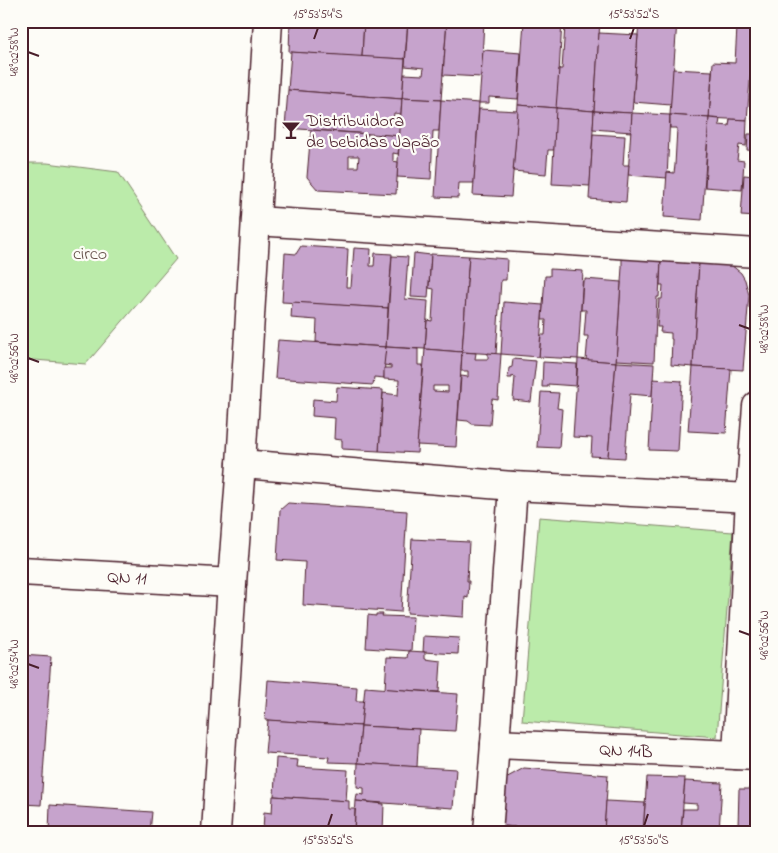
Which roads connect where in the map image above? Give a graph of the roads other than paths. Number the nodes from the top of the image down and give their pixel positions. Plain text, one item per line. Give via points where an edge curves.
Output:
1 (268, 21) edge
2 (256, 221) junction
3 (757, 253) edge
4 (757, 406) edge
5 (241, 464) junction
6 (513, 486) junction
7 (750, 498) junction
8 (21, 571) edge
9 (232, 583) junction
10 (495, 744) junction
11 (747, 756) edge
12 (216, 832) edge
13 (488, 832) edge

1 - 2 street
2 - 3 street
2 - 5 street
4 - 7 street
5 - 6 street
5 - 9 street
6 - 7 street
6 - 10 street
7 - 11 street
8 - 9 street, QN 11
9 - 12 street
10 - 11 street, QN 14B
10 - 13 street

